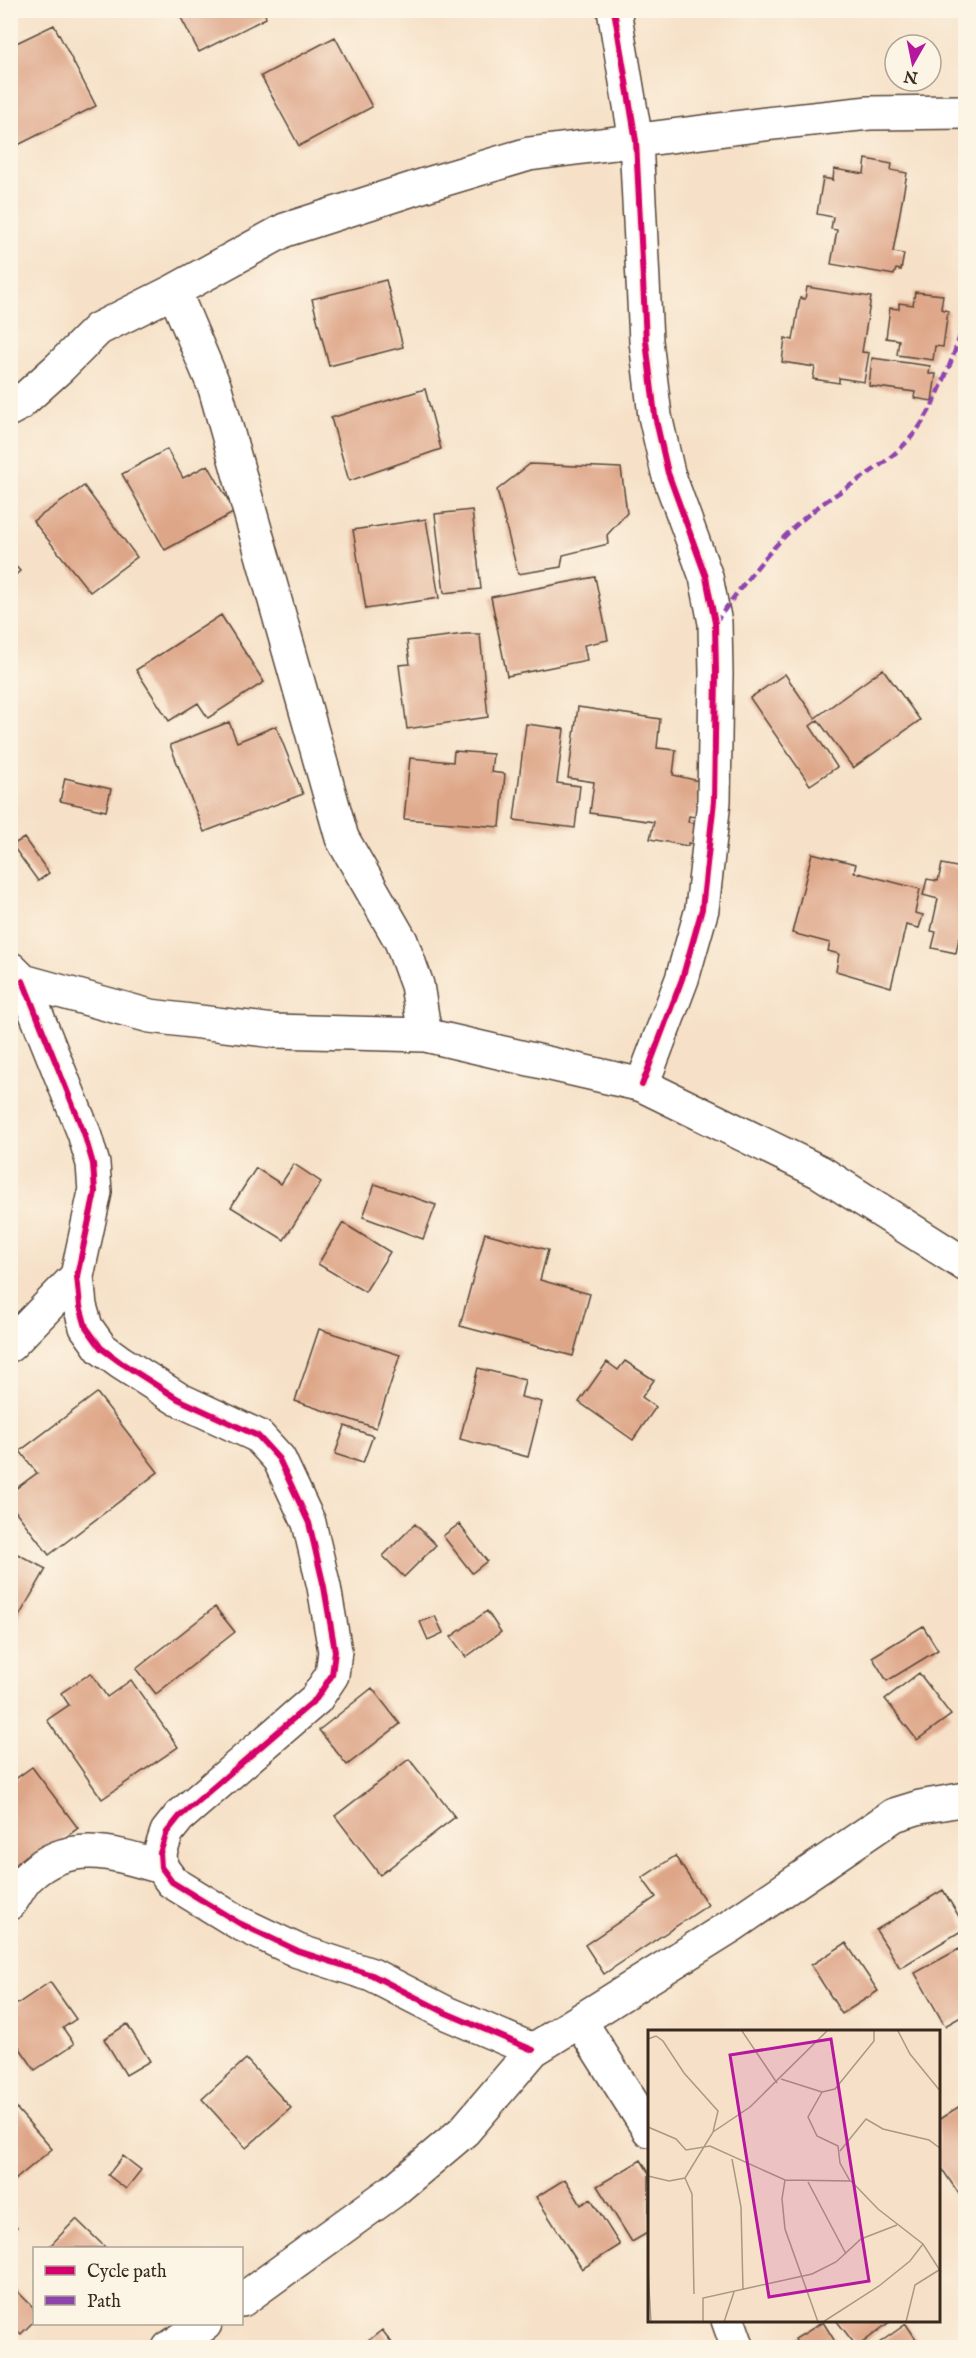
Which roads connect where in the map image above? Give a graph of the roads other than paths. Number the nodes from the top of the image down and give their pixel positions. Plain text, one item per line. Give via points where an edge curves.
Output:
1 (614, 10) edge
2 (966, 112) edge
3 (636, 141) junction
4 (174, 291) junction
5 (10, 409) edge
6 (17, 975) edge
7 (425, 1035) junction
8 (642, 1085) junction
9 (966, 1265) edge
10 (77, 1276) junction
11 (10, 1345) edge
12 (966, 1799) edge
13 (161, 1867) junction
14 (10, 1903) edge
15 (580, 2021) junction
16 (533, 2050) junction
17 (648, 2128) edge
18 (243, 2299) edge
19 (729, 2322) edge
20 (204, 2325) edge
21 (169, 2348) edge
22 (738, 2348) edge

1 - 3 street
2 - 3 street via 869,113
3 - 4 street via 528,154 285,230
3 - 8 street via 646,341 655,416 668,472 706,577 715,623 716,674 714,801 702,909 682,979
4 - 5 street via 98,328 51,376
4 - 7 street via 215,388 342,838 401,941 417,985
6 - 7 street via 150,1016 274,1031
6 - 10 street via 84,1132 93,1164 94,1192
7 - 8 street
8 - 9 street via 820,1172
10 - 11 street
10 - 13 street via 86,1327 101,1348 178,1399 258,1436 279,1459 309,1523 334,1651 332,1675 316,1699 167,1832 160,1853
12 - 15 street via 894,1815 731,1926
13 - 14 street via 115,1853 85,1850 55,1858 28,1877
13 - 16 street via 172,1882 239,1923 298,1951 372,1975 446,2013
15 - 16 street
15 - 17 street
16 - 18 street via 464,2131 393,2191
19 - 22 street
20 - 21 street

